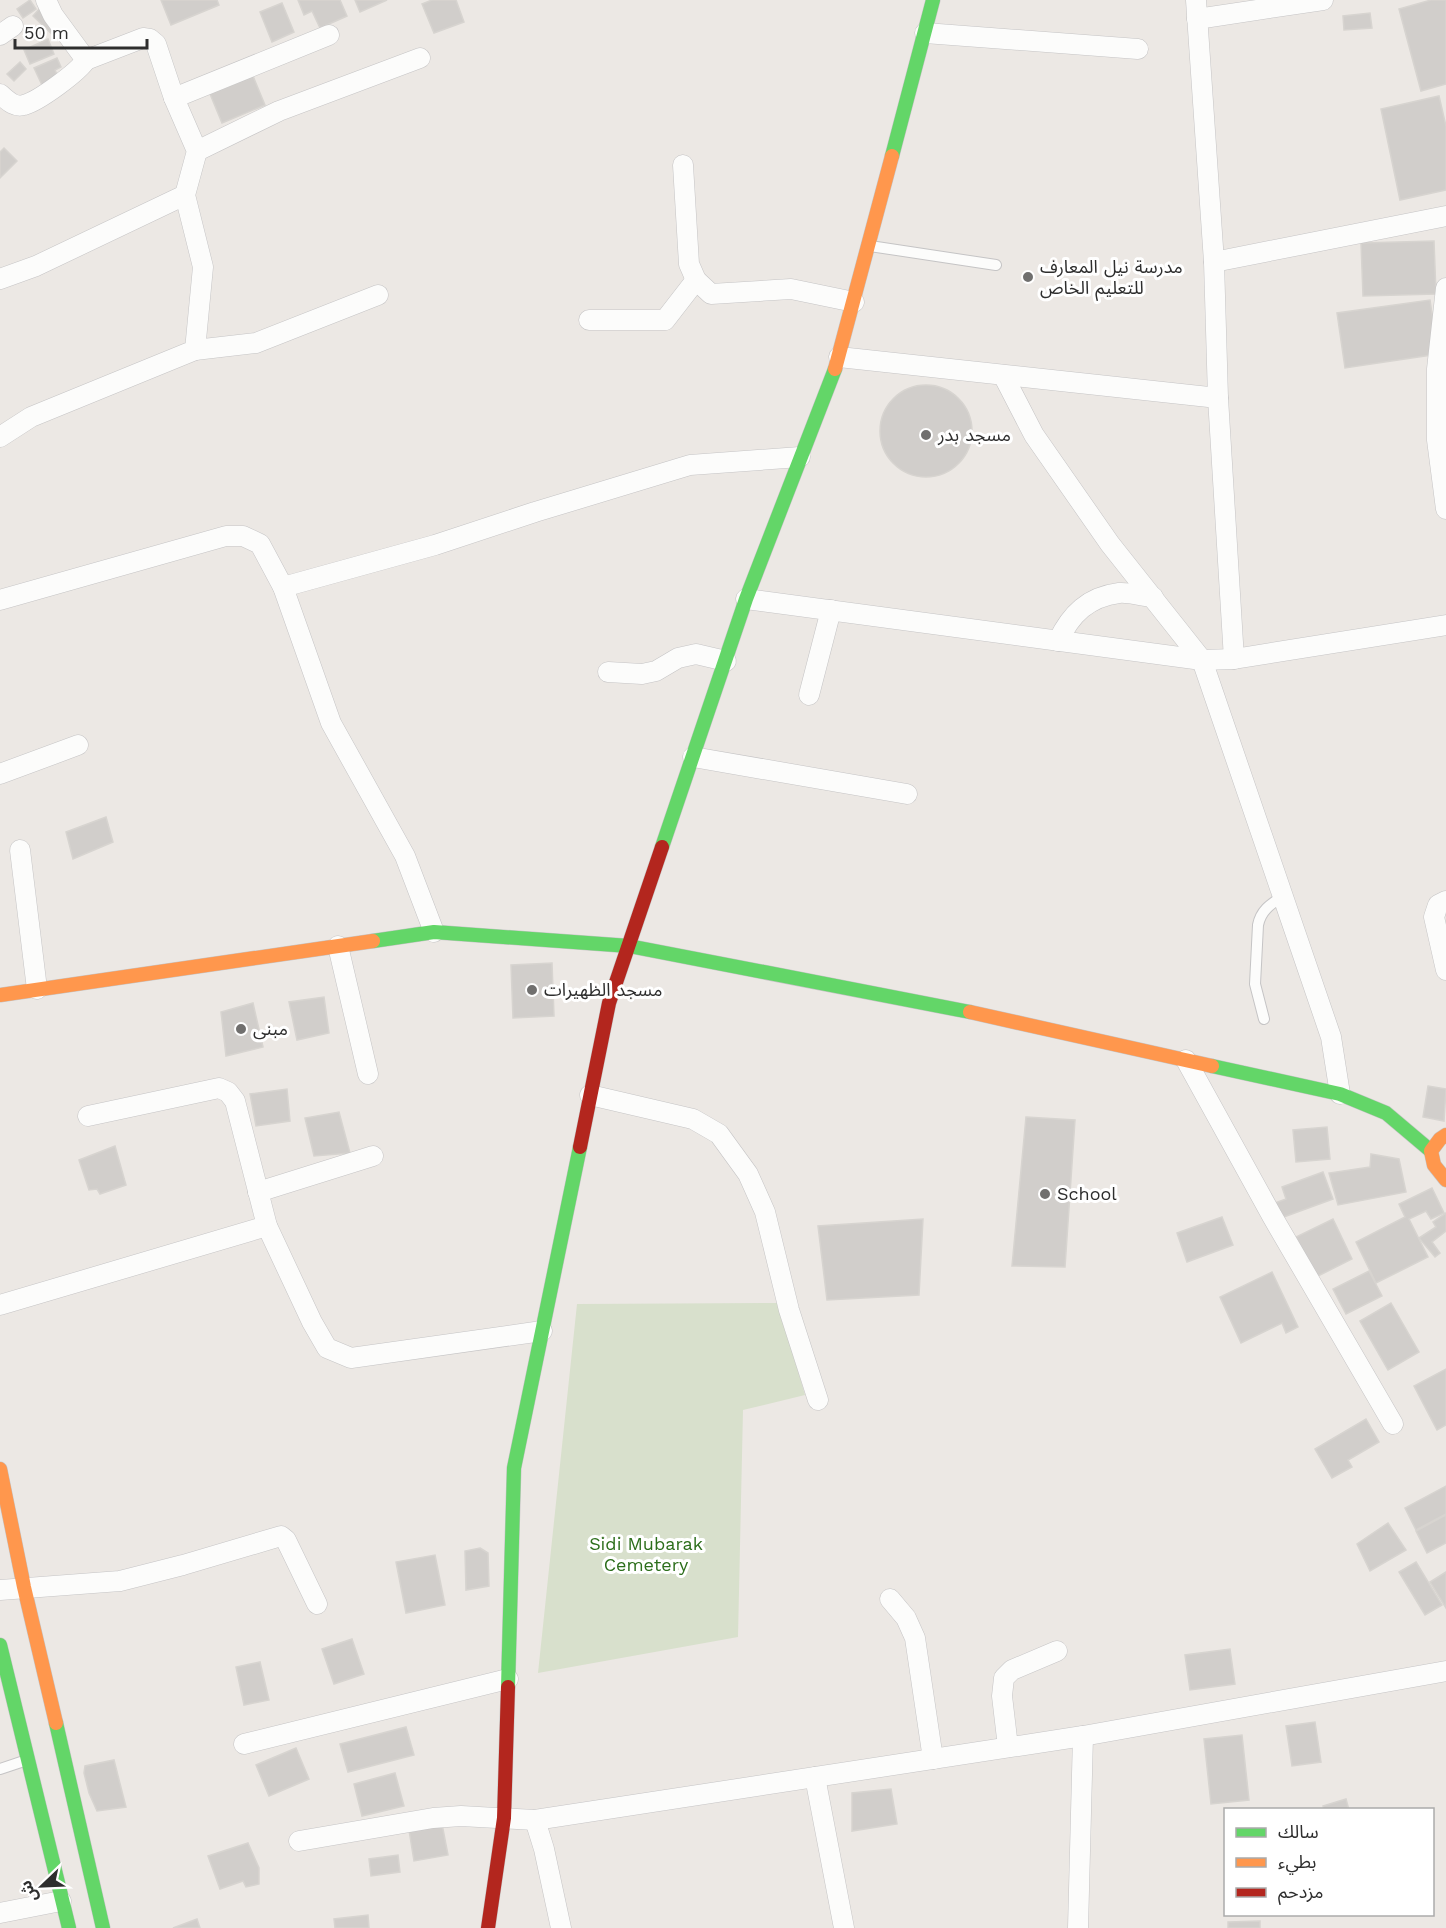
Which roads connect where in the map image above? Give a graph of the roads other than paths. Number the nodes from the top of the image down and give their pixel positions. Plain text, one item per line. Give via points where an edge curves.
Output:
1 (46, 0) edge
2 (933, 0) edge
3 (1323, 0) edge
4 (1197, 10) edge
5 (925, 33) junction
6 (329, 35) dead end
7 (1138, 49) dead end
8 (420, 58) dead end
9 (86, 60) junction
10 (0, 94) edge
11 (174, 98) junction
12 (197, 151) junction
13 (683, 165) dead end
14 (185, 195) junction
15 (1446, 216) edge
16 (869, 246) junction
17 (1214, 262) junction
18 (996, 265) dead end
19 (0, 279) edge
20 (696, 280) junction
21 (1446, 288) edge
22 (378, 295) dead end
23 (854, 302) junction
24 (589, 320) dead end
25 (195, 350) junction
26 (839, 357) junction
27 (1003, 375) junction
28 (1218, 398) junction
29 (0, 437) edge
30 (800, 457) junction
31 (1446, 509) edge
32 (283, 587) junction
33 (1153, 597) junction
34 (746, 599) junction
35 (0, 600) edge
36 (831, 610) junction
37 (1446, 625) edge
38 (1058, 641) junction
39 (1234, 659) junction
40 (1202, 660) junction
41 (726, 661) junction
42 (608, 672) dead end
43 (809, 695) dead end
44 (78, 745) dead end
45 (693, 757) junction
46 (0, 774) edge
47 (908, 794) dead end
48 (20, 850) dead end
49 (1283, 896) junction
50 (1446, 901) edge
51 (434, 932) junction
52 (338, 946) junction
53 (629, 946) junction
54 (1446, 970) edge
55 (37, 989) junction
56 (0, 995) edge
57 (1264, 1018) dead end
58 (1186, 1060) junction
59 (368, 1074) dead end
60 (1340, 1094) junction
61 (590, 1095) junction
62 (88, 1116) dead end
63 (1446, 1135) edge
64 (1431, 1151) junction
65 (373, 1156) dead end
66 (1446, 1180) edge
67 (258, 1192) junction
68 (267, 1226) junction
69 (0, 1305) edge
70 (542, 1331) junction
71 (818, 1400) dead end
72 (1393, 1424) dead end
73 (0, 1469) edge
74 (24, 1587) junction
75 (0, 1590) edge
76 (890, 1599) dead end
77 (318, 1604) dead end
78 (0, 1645) edge
79 (1057, 1651) dead end
80 (1446, 1671) edge
81 (508, 1679) junction
82 (1083, 1736) junction
83 (244, 1744) dead end
84 (1008, 1747) junction
85 (933, 1759) junction
86 (27, 1760) junction
87 (0, 1769) edge
88 (815, 1777) junction
89 (504, 1818) junction
90 (535, 1820) junction
91 (299, 1841) dead end
92 (62, 1901) junction
93 (0, 1913) edge
94 (69, 1928) edge
95 (103, 1928) edge
96 (488, 1928) edge
97 (561, 1928) edge
98 (844, 1928) edge
99 (1078, 1928) edge

1 - 9 street
2 - 5 street
3 - 4 street
4 - 17 street
5 - 7 street
5 - 16 street
6 - 11 street
8 - 12 street via 279,111
9 - 10 street via 59,84 23,106 11,104
9 - 11 street via 143,38 150,39 156,44
11 - 12 street
12 - 14 street
13 - 20 street via 689,264
14 - 19 street via 36,266
14 - 25 street via 203,267
15 - 17 street
16 - 18 lane
16 - 23 street
17 - 28 street
20 - 23 street via 711,294 791,290
20 - 24 street via 665,320
21 - 31 street via 1437,369 1437,440
22 - 25 street via 256,343
23 - 26 street
25 - 29 street via 31,417
26 - 27 street
26 - 30 street
27 - 28 street
27 - 33 street via 1034,435 1110,544
28 - 39 street
30 - 32 street via 690,465 435,545
30 - 34 street
32 - 35 street via 260,544 243,536 226,536
32 - 51 street via 331,723 405,856
33 - 38 street via 1120,593 1088,602 1068,621
33 - 40 street
34 - 36 street
34 - 41 street
36 - 38 street
36 - 43 street
37 - 39 street
38 - 40 street
39 - 40 street
40 - 49 street
41 - 42 street via 696,654 678,658 649,673
41 - 45 street
44 - 46 street
45 - 47 street
45 - 53 street
48 - 55 street
49 - 57 lane via 1267,907 1258,925 1255,984
49 - 60 street via 1331,1037
50 - 54 street via 1438,905 1434,917
51 - 52 street
51 - 53 street
52 - 55 street
52 - 59 street
53 - 58 street via 918,1001
53 - 61 street via 609,1003
55 - 56 street
58 - 60 street
58 - 72 street
60 - 64 street via 1386,1113
61 - 70 street
61 - 71 street via 693,1119 719,1134 748,1174 765,1212 789,1310
62 - 67 street via 219,1088 228,1092 235,1101
63 - 64 street
64 - 66 street via 1434,1165
65 - 67 street
67 - 68 street
68 - 69 street
68 - 70 street via 327,1348 351,1358
70 - 81 street via 514,1467
73 - 74 street
74 - 75 street
74 - 77 street via 120,1581 281,1536
74 - 95 street
76 - 85 street via 906,1618 915,1638
78 - 86 street
79 - 84 street via 1012,1670 1004,1678 1002,1696
80 - 82 street
81 - 83 street
81 - 89 street
82 - 84 street
82 - 99 street
84 - 85 street
85 - 88 street
86 - 87 lane
86 - 92 street
88 - 90 street
88 - 98 street
89 - 90 street
89 - 91 street via 433,1818
89 - 96 street
90 - 97 street
92 - 93 street
92 - 94 street

